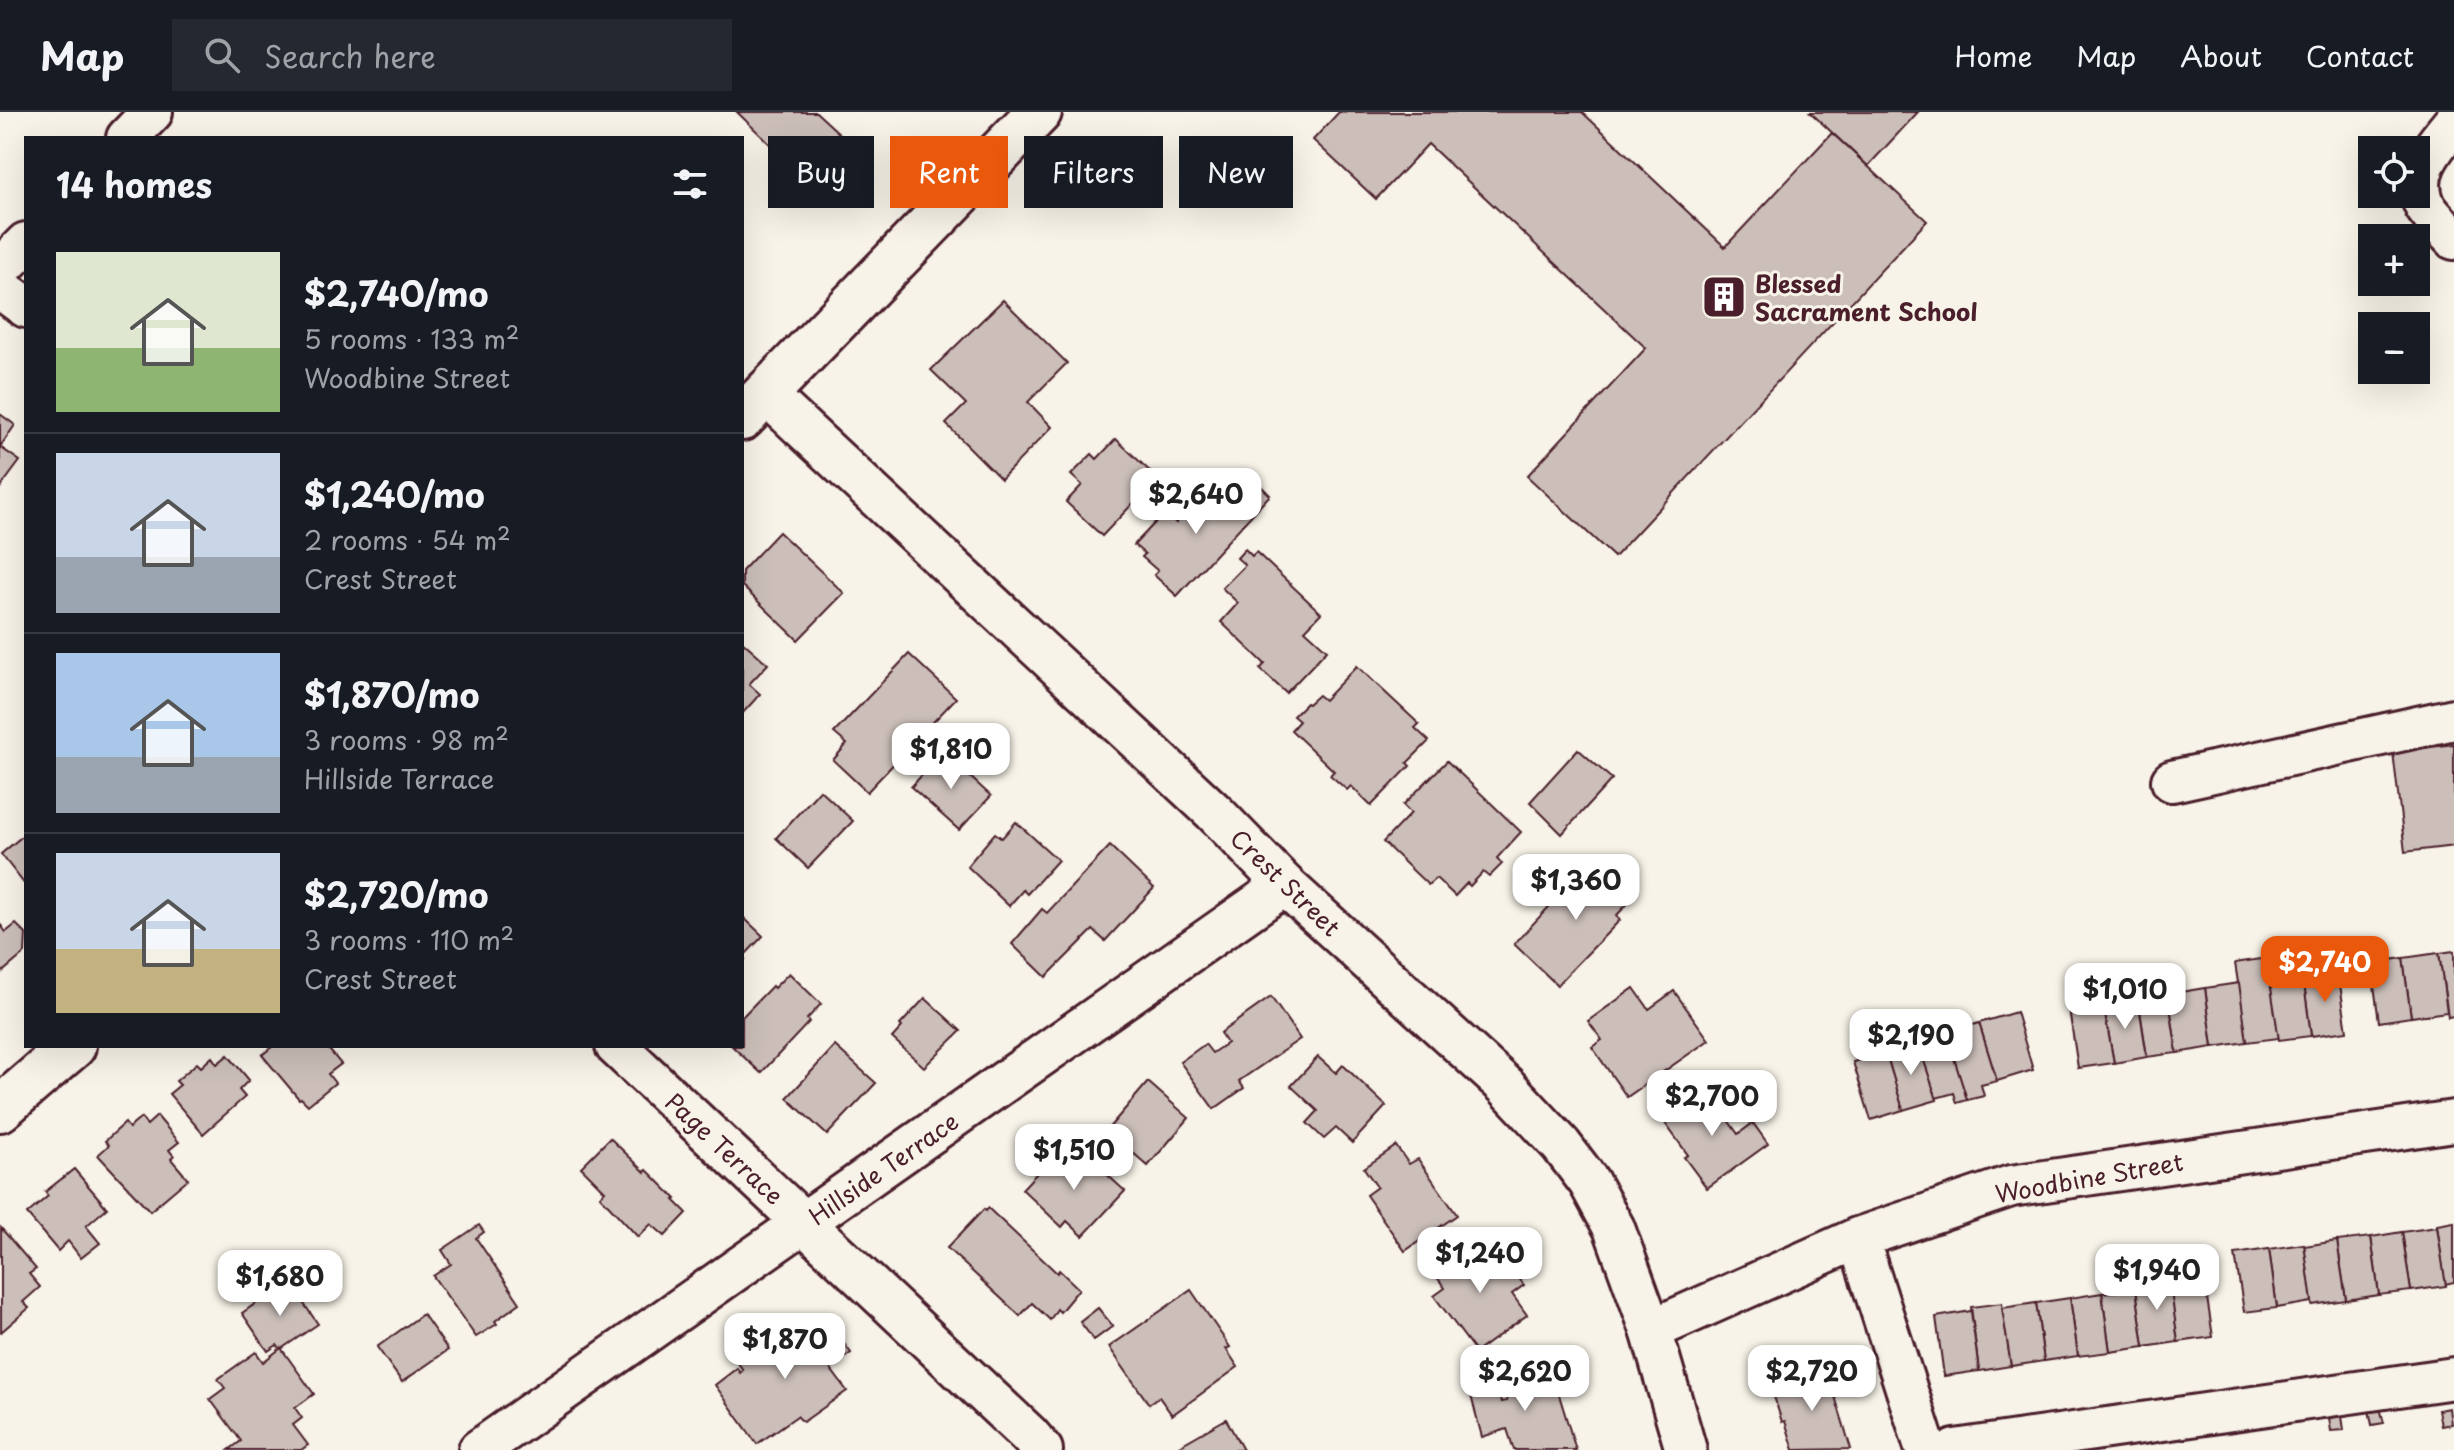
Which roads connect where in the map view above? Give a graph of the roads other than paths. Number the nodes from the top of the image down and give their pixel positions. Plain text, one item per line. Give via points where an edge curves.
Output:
1 (152, 112) edge
2 (1039, 112) edge
3 (2454, 122) edge
4 (129, 136) edge
5 (2454, 239) edge
6 (24, 245) edge
7 (0, 269) edge
8 (0, 288) edge
9 (24, 306) edge
10 (754, 406) edge
11 (2454, 719) edge
12 (2172, 781) dead end
13 (1285, 885) junction
14 (71, 1048) edge
15 (618, 1048) edge
16 (0, 1109) edge
17 (2454, 1121) edge
18 (804, 1223) junction
19 (1858, 1238) junction
20 (1651, 1330) junction
21 (2454, 1378) edge
22 (479, 1450) edge
23 (1042, 1450) edge
24 (1686, 1450) edge
25 (1926, 1450) edge
26 (1955, 1450) edge

1 - 4 street
2 - 10 main road
3 - 5 street via 2427,155 2418,182 2425,207
6 - 7 street
8 - 9 street
10 - 13 street, Crest Street via 1202,801
11 - 12 street
13 - 18 street, Hillside Terrace
13 - 20 street, Crest Street via 1505,1085 1561,1145 1614,1228
14 - 16 main road
15 - 18 street, Page Terrace
17 - 19 street, Woodbine Street via 2011,1186
18 - 22 street, Hillside Terrace
18 - 23 street, Page Terrace
19 - 20 street, Woodbine Street
19 - 25 street
20 - 24 street, Crest Street
21 - 26 street

